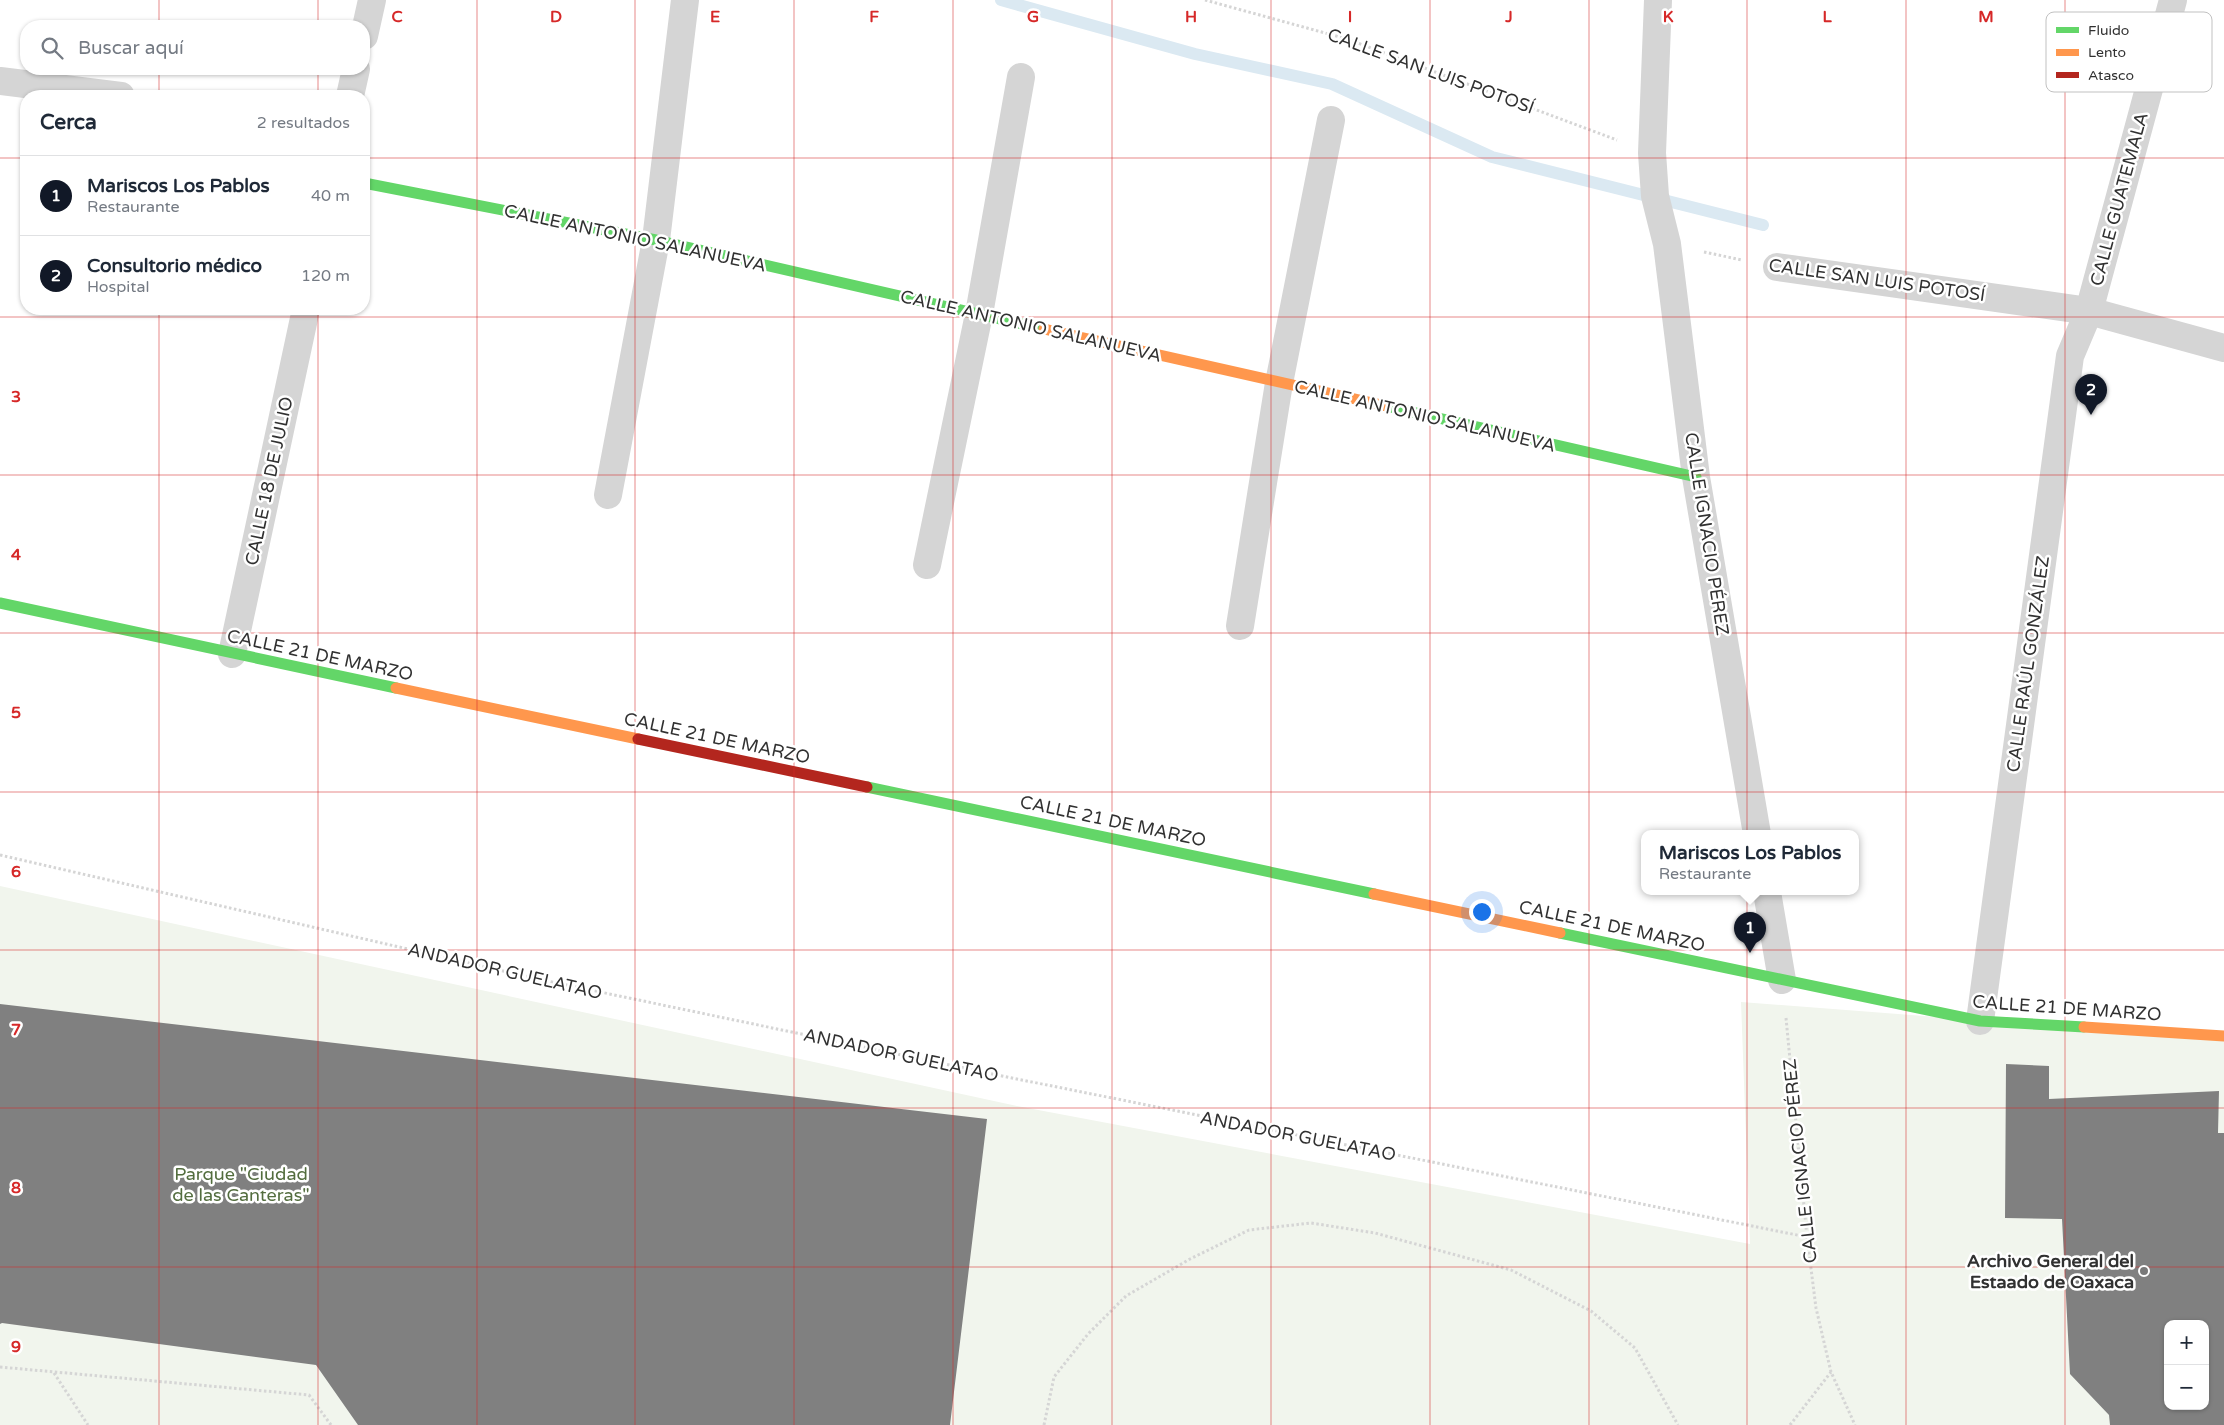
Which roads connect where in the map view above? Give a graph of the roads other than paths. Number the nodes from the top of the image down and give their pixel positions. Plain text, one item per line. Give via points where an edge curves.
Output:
1 (372, 0) edge
2 (685, 0) edge
3 (1658, 0) edge
4 (368, 20) edge
5 (355, 75) edge
6 (1021, 77) dead end
7 (0, 81) edge
8 (73, 90) edge
9 (351, 90) edge
10 (2148, 92) edge
11 (1330, 120) dead end
12 (370, 184) edge
13 (656, 240) junction
14 (1777, 267) road end
15 (2089, 310) junction
16 (979, 314) junction
17 (305, 315) edge
18 (2224, 348) edge
19 (1279, 383) junction
20 (1696, 477) junction
21 (608, 495) dead end
22 (927, 564) dead end
23 (0, 603) edge
24 (1240, 626) dead end
25 (232, 654) junction
26 (1756, 830) edge
27 (1768, 895) edge
28 (1782, 980) junction
29 (1980, 1021) junction
30 (2224, 1036) edge

1 - 4 street
2 - 13 street
3 - 20 street, CALLE IGNACIO PÉREZ via 1652,153
5 - 9 street
6 - 16 street
7 - 8 street
10 - 15 street, CALLE GUATEMALA
11 - 19 street
12 - 13 street, CALLE ANTONIO SALANUEVA
13 - 16 street, CALLE ANTONIO SALANUEVA
13 - 21 street
14 - 15 street, CALLE SAN LUIS POTOSÍ
15 - 18 street, CALLE SAN LUIS POTOSÍ
15 - 29 street, CALLE RAÚL GONZÁLEZ via 2070,356
16 - 19 street, CALLE ANTONIO SALANUEVA
16 - 22 street
17 - 25 street, CALLE 18 DE JULIO
19 - 20 street, CALLE ANTONIO SALANUEVA
19 - 24 street
20 - 26 street, CALLE IGNACIO PÉREZ
23 - 25 street, CALLE 21 DE MARZO
25 - 28 street, CALLE 21 DE MARZO
27 - 28 street
28 - 29 street, CALLE 21 DE MARZO
29 - 30 street, CALLE 21 DE MARZO

